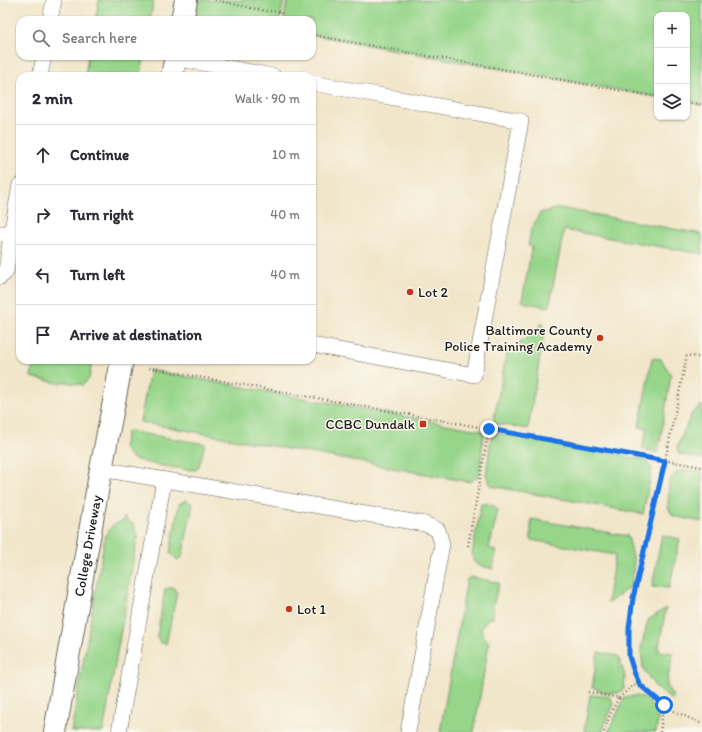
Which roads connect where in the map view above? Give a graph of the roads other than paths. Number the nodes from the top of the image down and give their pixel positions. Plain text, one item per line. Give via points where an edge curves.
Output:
1 (54, 0) edge
2 (186, 0) edge
3 (51, 16) edge
4 (183, 16) edge
5 (43, 60) edge
6 (174, 63) edge
7 (41, 72) edge
8 (236, 72) edge
9 (316, 84) edge
10 (16, 199) edge
11 (5, 234) edge
12 (0, 277) edge
13 (316, 345) edge
14 (122, 364) edge
15 (101, 469) junction
16 (164, 480) junction
17 (55, 732) edge
18 (118, 732) edge
19 (408, 732) edge

1 - 3 lane
2 - 4 street
5 - 7 lane
6 - 8 lane
9 - 13 lane via 521,121 474,375
10 - 11 lane
11 - 12 lane via 6,272
14 - 15 street, College Driveway
15 - 16 lane
15 - 17 street, College Driveway
16 - 18 lane
16 - 19 lane via 425,524 438,530 442,544

